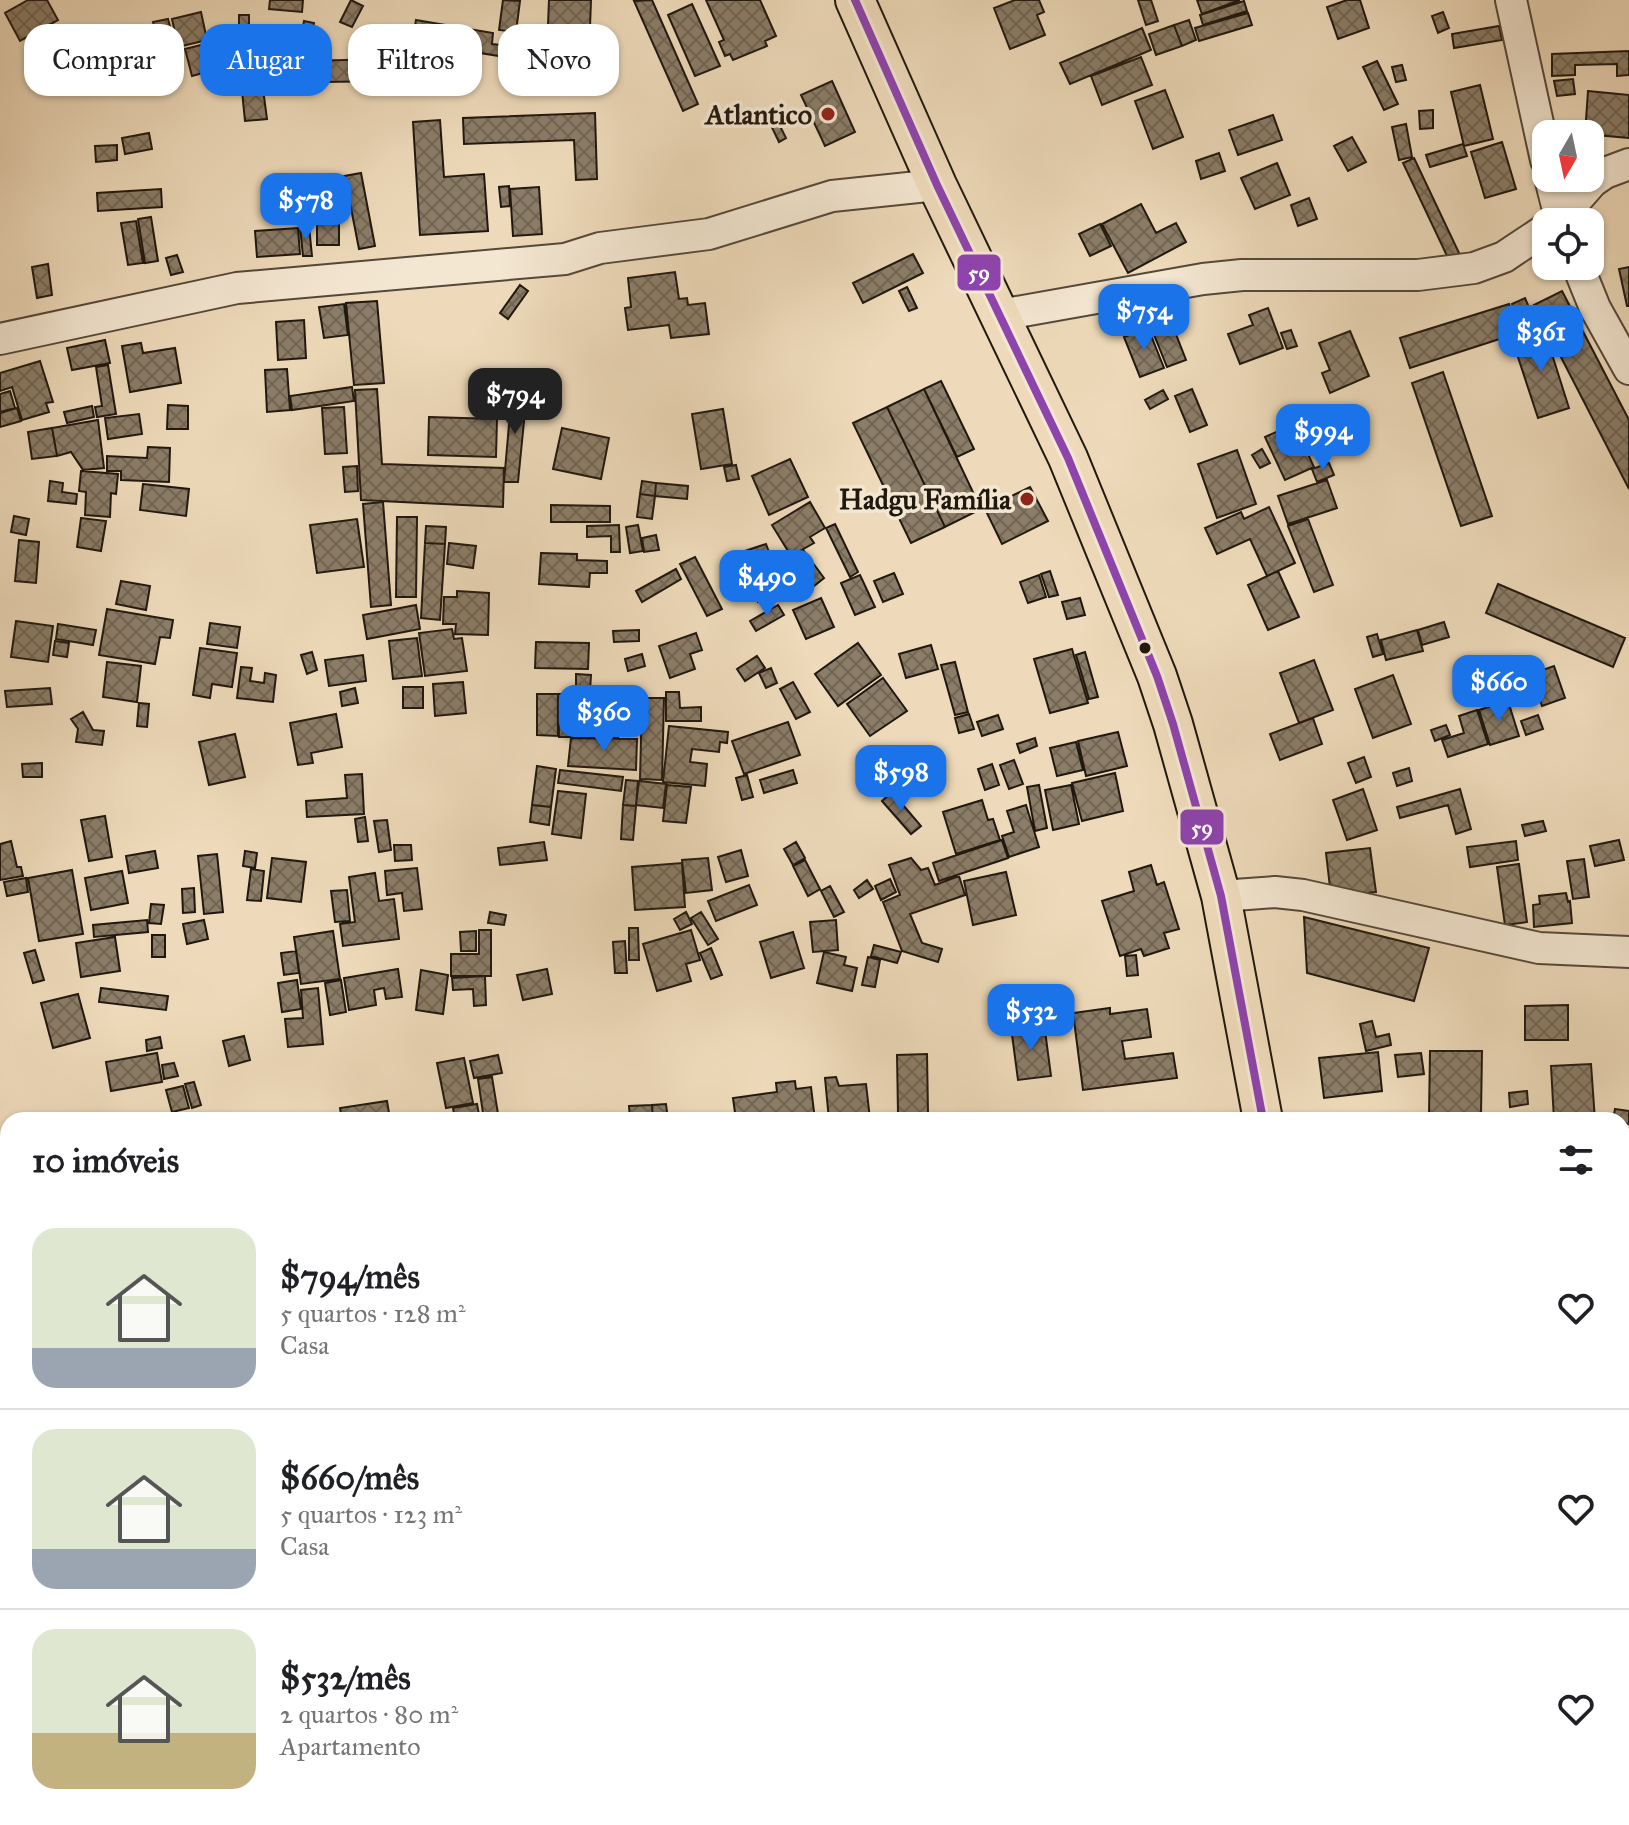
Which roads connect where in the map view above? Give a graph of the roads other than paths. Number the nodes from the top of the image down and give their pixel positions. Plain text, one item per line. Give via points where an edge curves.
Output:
1 (855, 0) edge
2 (1511, 0) edge
3 (1537, 120) edge
4 (1629, 164) edge
5 (937, 185) junction
6 (1569, 208) edge
7 (1532, 239) edge
8 (1584, 280) edge
9 (1000, 315) junction
10 (0, 339) edge
11 (1629, 369) edge
12 (1221, 896) junction
13 (1629, 952) edge
14 (1262, 1112) edge

1 - 5 main road
2 - 3 street
4 - 6 street via 1592,182
5 - 9 main road
5 - 10 street via 832,196 709,234 600,248 565,259 237,288
7 - 9 street via 1474,268 1418,275 1242,275
8 - 11 street
9 - 12 main road via 1068,458 1157,676
12 - 13 street via 1303,895 1539,948
12 - 14 main road

